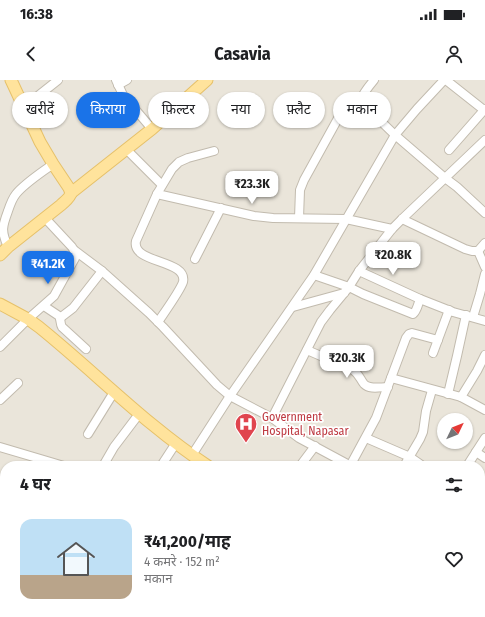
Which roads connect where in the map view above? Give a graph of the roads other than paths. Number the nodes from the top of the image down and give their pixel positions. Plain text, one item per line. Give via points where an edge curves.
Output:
1 (11, 80) edge
2 (58, 80) edge
3 (127, 80) edge
4 (207, 80) edge
5 (374, 80) edge
6 (445, 80) edge
7 (117, 83) edge
8 (17, 92) edge
9 (43, 92) edge
10 (364, 92) edge
11 (485, 109) edge
12 (333, 126) edge
13 (34, 128) edge
14 (388, 128) edge
15 (152, 129) junction
16 (395, 135) junction
17 (485, 140) edge
18 (126, 150) junction
19 (449, 150) dead end
20 (214, 151) dead end
21 (53, 164) junction
22 (445, 178) junction
23 (162, 185) junction
24 (71, 193) junction
25 (157, 194) junction
26 (221, 208) junction
27 (485, 213) edge
28 (45, 218) junction
29 (299, 218) junction
30 (346, 219) junction
31 (402, 219) junction
32 (1, 228) edge
33 (392, 229) junction
34 (485, 243) edge
35 (8, 247) junction
36 (74, 250) junction
37 (478, 251) junction
38 (0, 255) edge
39 (195, 259) dead end
40 (485, 267) edge
41 (102, 271) junction
42 (359, 271) junction
43 (485, 274) edge
44 (314, 275) junction
45 (346, 290) junction
46 (420, 299) junction
47 (0, 304) edge
48 (44, 306) junction
49 (293, 307) junction
50 (450, 310) junction
51 (469, 316) junction
52 (60, 318) junction
53 (28, 319) junction
54 (485, 321) edge
55 (158, 322) junction
56 (438, 340) junction
57 (0, 347) edge
58 (86, 349) dead end
59 (307, 350) junction
60 (433, 353) dead end
61 (485, 355) edge
62 (391, 378) junction
63 (18, 383) dead end
64 (388, 387) junction
65 (432, 390) junction
66 (114, 392) junction
67 (448, 394) junction
68 (230, 396) junction
69 (460, 397) junction
70 (0, 400) edge
71 (485, 410) edge
72 (139, 414) junction
73 (272, 418) junction
74 (88, 434) dead end
75 (366, 438) junction
76 (485, 438) edge
77 (176, 443) junction
78 (314, 446) junction
79 (0, 447) edge
80 (476, 452) junction
81 (192, 455) junction
82 (410, 457) junction
83 (485, 458) edge
84 (47, 461) edge
85 (106, 461) edge
86 (164, 461) edge
87 (201, 461) edge
88 (304, 461) edge
89 (339, 461) edge
90 (349, 461) edge
91 (407, 461) edge
92 (416, 461) edge
93 (470, 461) edge

1 - 8 main road
2 - 9 street
3 - 7 street
4 - 15 main road
5 - 10 street
6 - 11 street
6 - 16 street
7 - 15 street via 123,95
11 - 19 street
12 - 29 street via 300,190
13 - 21 main road
14 - 16 street
15 - 18 main road
16 - 22 street
16 - 30 street
17 - 22 street
18 - 23 street
18 - 24 main road
20 - 23 street via 178,162
21 - 24 main road
21 - 32 street via 16,194
22 - 27 street
22 - 31 street
23 - 25 street
24 - 28 main road via 68,199
25 - 26 street
25 - 55 street via 135,245 137,251 143,255 180,271 183,276 179,290
26 - 29 street via 254,216
26 - 39 street
28 - 35 main road
28 - 36 street
29 - 30 street
30 - 33 street
30 - 44 street
31 - 33 street
31 - 37 street via 465,249
32 - 35 street
33 - 42 street
34 - 37 street
35 - 38 main road
36 - 41 street
36 - 48 street via 75,258 54,296
37 - 40 street
41 - 52 street via 73,308
41 - 55 street
42 - 45 street
42 - 46 street
43 - 51 street via 480,294
44 - 45 street
44 - 49 street
45 - 46 street via 413,314
45 - 49 street
45 - 59 street via 321,322
46 - 50 street
47 - 53 main road
48 - 52 street
48 - 53 street
49 - 68 street
50 - 51 street
50 - 56 street
51 - 54 street
51 - 67 street
52 - 58 street via 62,327
53 - 57 street
53 - 66 main road
55 - 68 street
56 - 60 street
56 - 62 street via 409,334
59 - 64 street via 353,370 368,386
59 - 73 street
61 - 69 street
62 - 64 street
62 - 65 street
63 - 70 street
64 - 75 street
65 - 67 street
65 - 82 street via 423,432
66 - 72 main road
66 - 74 street
67 - 69 street
68 - 73 street
68 - 81 street
69 - 71 street
72 - 77 main road
72 - 85 street
73 - 78 street
75 - 82 street
75 - 90 street
76 - 80 street
77 - 81 main road
77 - 86 street
78 - 88 street
78 - 89 street
79 - 84 street
80 - 83 street
80 - 93 street
81 - 87 main road
82 - 91 street
82 - 92 street

